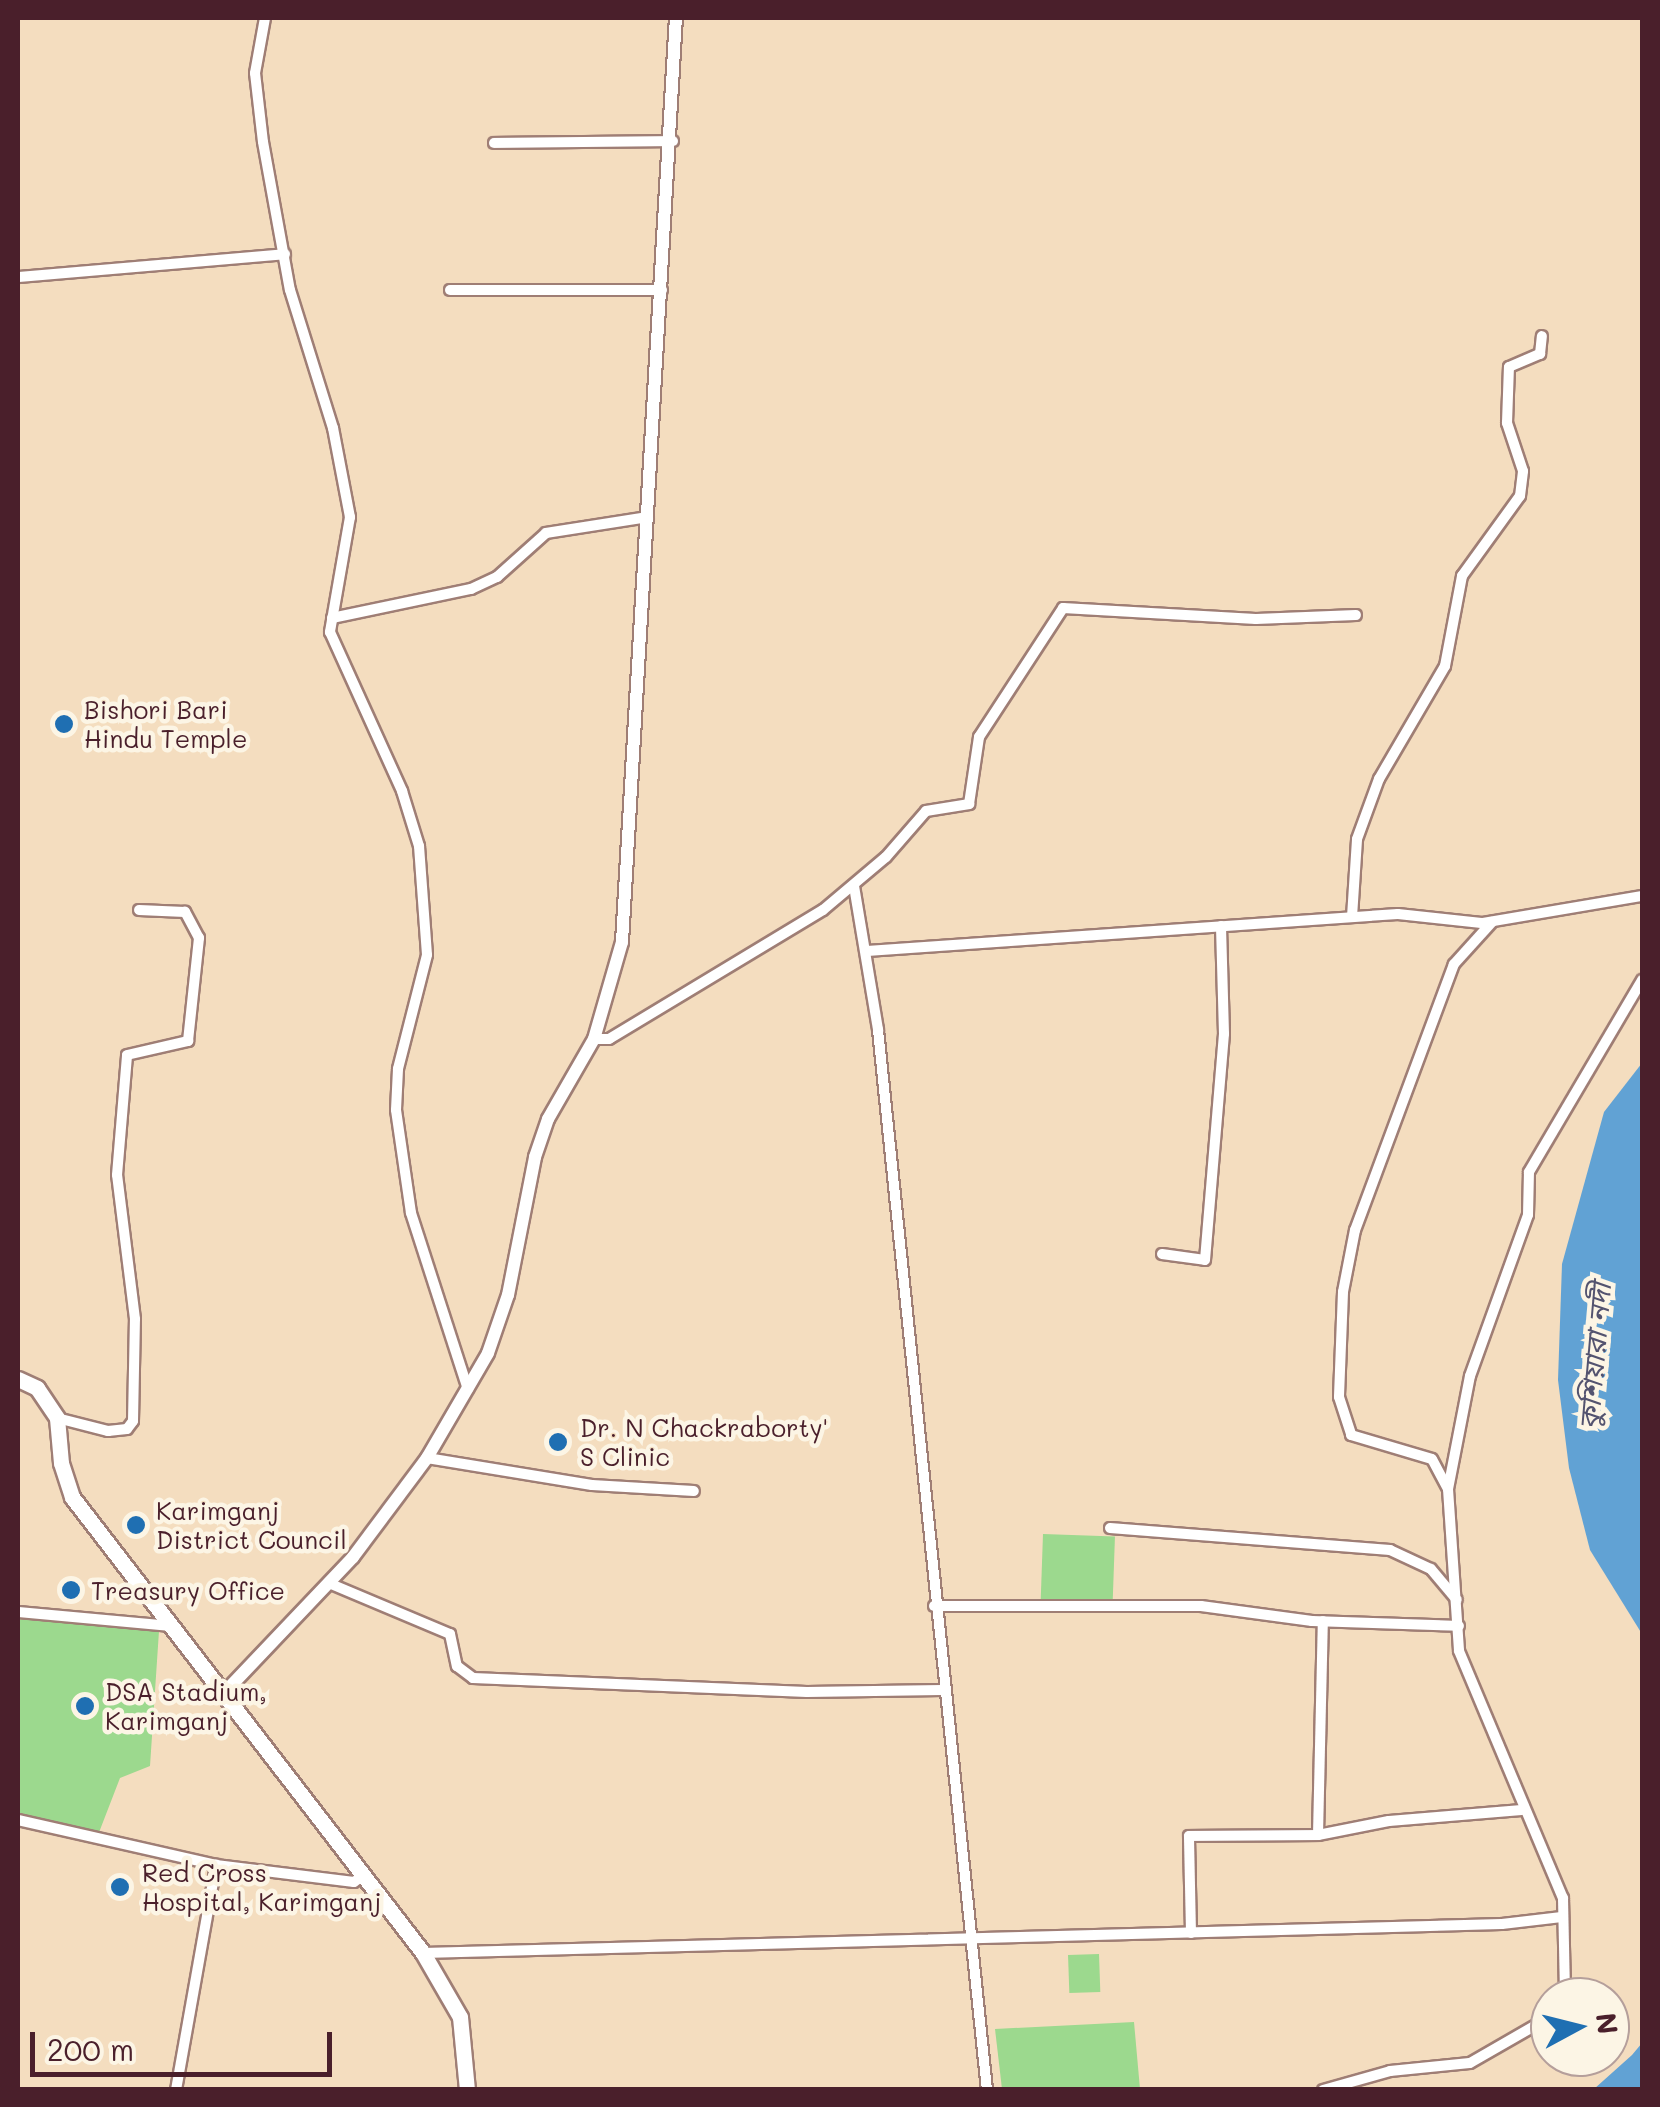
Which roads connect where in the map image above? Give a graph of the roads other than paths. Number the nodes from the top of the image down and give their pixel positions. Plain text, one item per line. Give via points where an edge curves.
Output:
1 (265, 18) edge
2 (676, 18) edge
3 (673, 141) junction
4 (494, 143) dead end
5 (285, 254) junction
6 (18, 277) edge
7 (450, 290) dead end
8 (662, 290) junction
9 (1542, 336) dead end
10 (648, 518) junction
11 (1356, 614) dead end
12 (332, 618) junction
13 (854, 886) junction
14 (1642, 896) edge
15 (138, 910) dead end
16 (1352, 917) junction
17 (1492, 922) junction
18 (1222, 926) junction
19 (867, 950) junction
20 (1642, 980) edge
21 (594, 1039) junction
22 (1162, 1254) dead end
23 (18, 1379) edge
24 (468, 1389) junction
25 (57, 1418) junction
26 (427, 1458) junction
27 (1448, 1490) junction
28 (694, 1491) dead end
29 (1110, 1528) dead end
30 (331, 1584) junction
31 (1458, 1601) junction
32 (934, 1606) junction
33 (18, 1612) edge
34 (1323, 1621) junction
35 (174, 1626) junction
36 (1458, 1626) junction
37 (942, 1690) junction
38 (225, 1692) junction
39 (1522, 1810) junction
40 (18, 1820) edge
41 (1318, 1835) junction
42 (216, 1865) junction
43 (361, 1877) junction
44 (1562, 1917) junction
45 (1191, 1932) junction
46 (968, 1936) junction
47 (423, 1952) junction
48 (1564, 1977) edge
49 (1530, 2029) edge
50 (176, 2090) edge
51 (467, 2090) edge
52 (987, 2090) edge
53 (1323, 2090) edge

1 - 5 street via 255,73
2 - 3 main road
3 - 4 street
3 - 8 main road
5 - 6 street
5 - 12 street via 350,517
7 - 8 street
8 - 10 main road
9 - 16 street via 1540,354 1508,368 1507,423 1523,471 1520,496 1462,576 1445,666 1379,778 1357,839
10 - 12 street via 574,524 546,534 497,577 471,589
10 - 21 main road via 622,942
11 - 13 street via 1256,619 1063,608 979,737 969,804 926,811
12 - 24 street via 330,632 420,846 427,955 398,1069 396,1110 411,1213
13 - 19 street
13 - 21 street via 609,1039
14 - 17 street
15 - 25 street via 185,912 199,938 188,1041 127,1055 117,1175 134,1319 132,1421 128,1429 108,1431
16 - 17 street
16 - 18 street
17 - 27 street via 1454,964 1355,1230 1342,1292 1338,1397 1351,1435 1432,1459
18 - 19 street
18 - 22 street via 1224,1034 1205,1260
19 - 32 street
20 - 27 street via 1529,1172 1528,1215 1490,1311 1456,1429
21 - 24 main road via 548,1119 504,1308
23 - 25 highway via 37,1388
24 - 26 main road
25 - 35 highway via 60,1463 72,1497
26 - 28 street via 592,1484
26 - 30 main road
27 - 31 street
29 - 31 street via 1390,1550 1430,1569
30 - 37 street via 450,1634 457,1666 473,1678 808,1692
30 - 38 main road
31 - 36 street
32 - 34 street via 1201,1606
32 - 37 street
33 - 35 street
34 - 36 street
34 - 41 street
35 - 38 highway
36 - 39 street via 1459,1651
37 - 46 street
38 - 43 highway
39 - 41 street
39 - 44 street via 1563,1898
40 - 42 street
41 - 45 street via 1190,1836
42 - 43 street via 354,1882
42 - 50 street
43 - 47 highway
44 - 45 street
44 - 48 street
45 - 46 street
46 - 47 street
46 - 52 street
47 - 51 highway via 460,2018
49 - 53 street via 1470,2063 1358,2077

